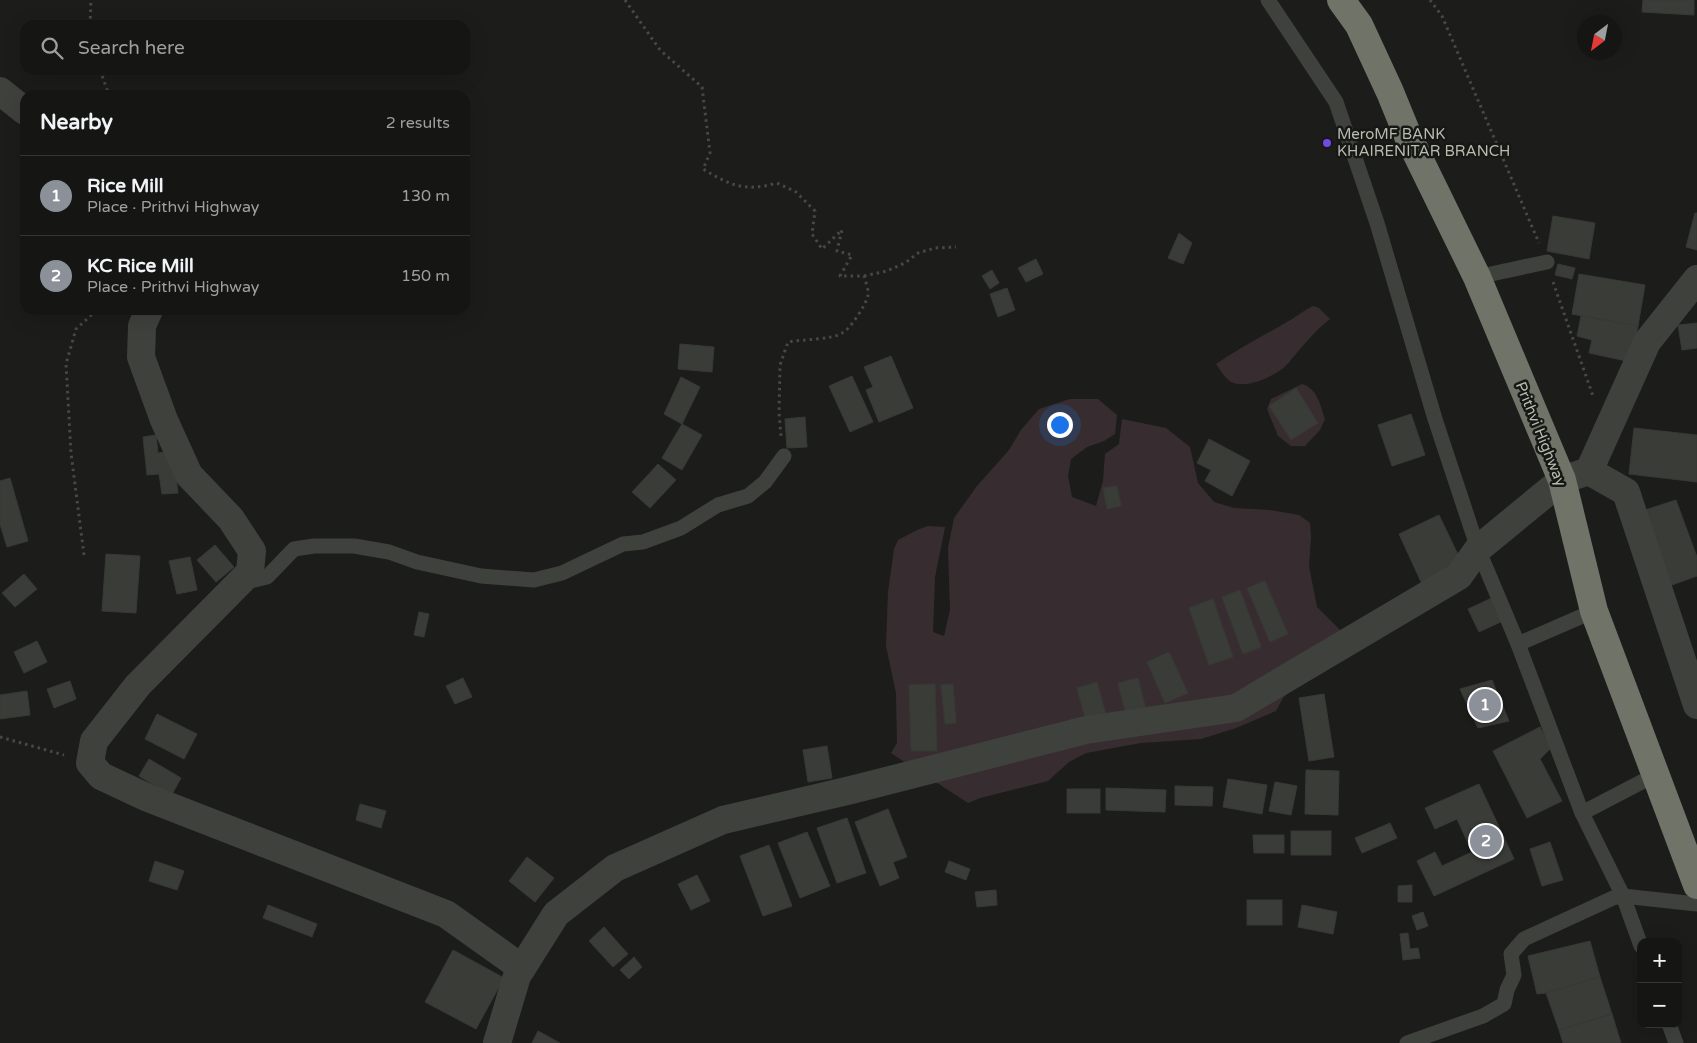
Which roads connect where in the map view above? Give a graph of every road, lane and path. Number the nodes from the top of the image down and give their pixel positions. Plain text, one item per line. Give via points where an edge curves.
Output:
1 (91, 0) edge
2 (626, 0) edge
3 (1268, 0) edge
4 (1341, 0) edge
5 (1430, 0) edge
6 (90, 20) edge
7 (102, 75) edge
8 (107, 90) edge
9 (0, 91) edge
10 (20, 107) edge
11 (956, 247) dead end
12 (1547, 262) junction
13 (864, 276) junction
14 (1477, 277) junction
15 (1697, 279) edge
16 (91, 315) edge
17 (147, 315) edge
18 (779, 413) dead end
19 (1606, 434) junction
20 (784, 456) dead end
21 (1589, 471) junction
22 (1562, 480) junction
23 (1478, 549) junction
24 (84, 555) dead end
25 (238, 583) junction
26 (1594, 611) junction
27 (1518, 644) junction
28 (1697, 705) edge
29 (0, 737) edge
30 (90, 763) junction
31 (1655, 776) junction
32 (1582, 813) junction
33 (1697, 885) edge
34 (1623, 896) junction
35 (1697, 904) edge
36 (1638, 938) edge
37 (522, 968) junction
38 (1670, 1028) edge
39 (497, 1043) edge
40 (1407, 1043) edge
41 (1676, 1043) edge

1 - 6 path
2 - 13 path via 660,50 702,87 710,153 703,169 736,187 764,187 777,183 796,192 815,211 812,234 822,249 842,230 837,251 852,255 840,276
3 - 23 lane via 1336,102 1377,223 1434,419
4 - 14 highway, Prithvi Highway via 1359,25 1408,136
5 - 12 path via 1442,16
7 - 8 path
9 - 10 street
11 - 13 path via 918,253 887,272
12 - 14 lane
12 - 19 path
13 - 18 path via 868,294 860,313 843,333 788,342 780,365
14 - 22 highway, Prithvi Highway
15 - 19 street via 1647,342
16 - 24 path via 76,329 66,364 71,453
17 - 25 street via 142,326 140,357 164,420 189,476 231,519 252,551 250,572
19 - 21 street
20 - 25 lane via 765,482 748,496 718,505 681,528 643,542 623,544 562,573 534,580 481,576 354,546 314,546 294,549 267,577
21 - 22 street
21 - 28 street via 1626,492
22 - 23 street
22 - 26 highway, Prithvi Highway
23 - 27 lane
23 - 37 street via 1459,576 1236,708 1086,730 723,820 615,868 556,914
25 - 30 street via 138,685 94,742
26 - 27 lane
26 - 31 highway, Prithvi Highway
27 - 32 lane
29 - 30 path
30 - 37 street via 101,776 148,798 446,914
31 - 32 lane
31 - 33 highway, Prithvi Highway
32 - 34 lane
34 - 35 lane
34 - 36 lane
34 - 40 lane via 1524,939 1511,954 1514,975 1504,1004 1483,1016
37 - 39 street
38 - 41 lane

